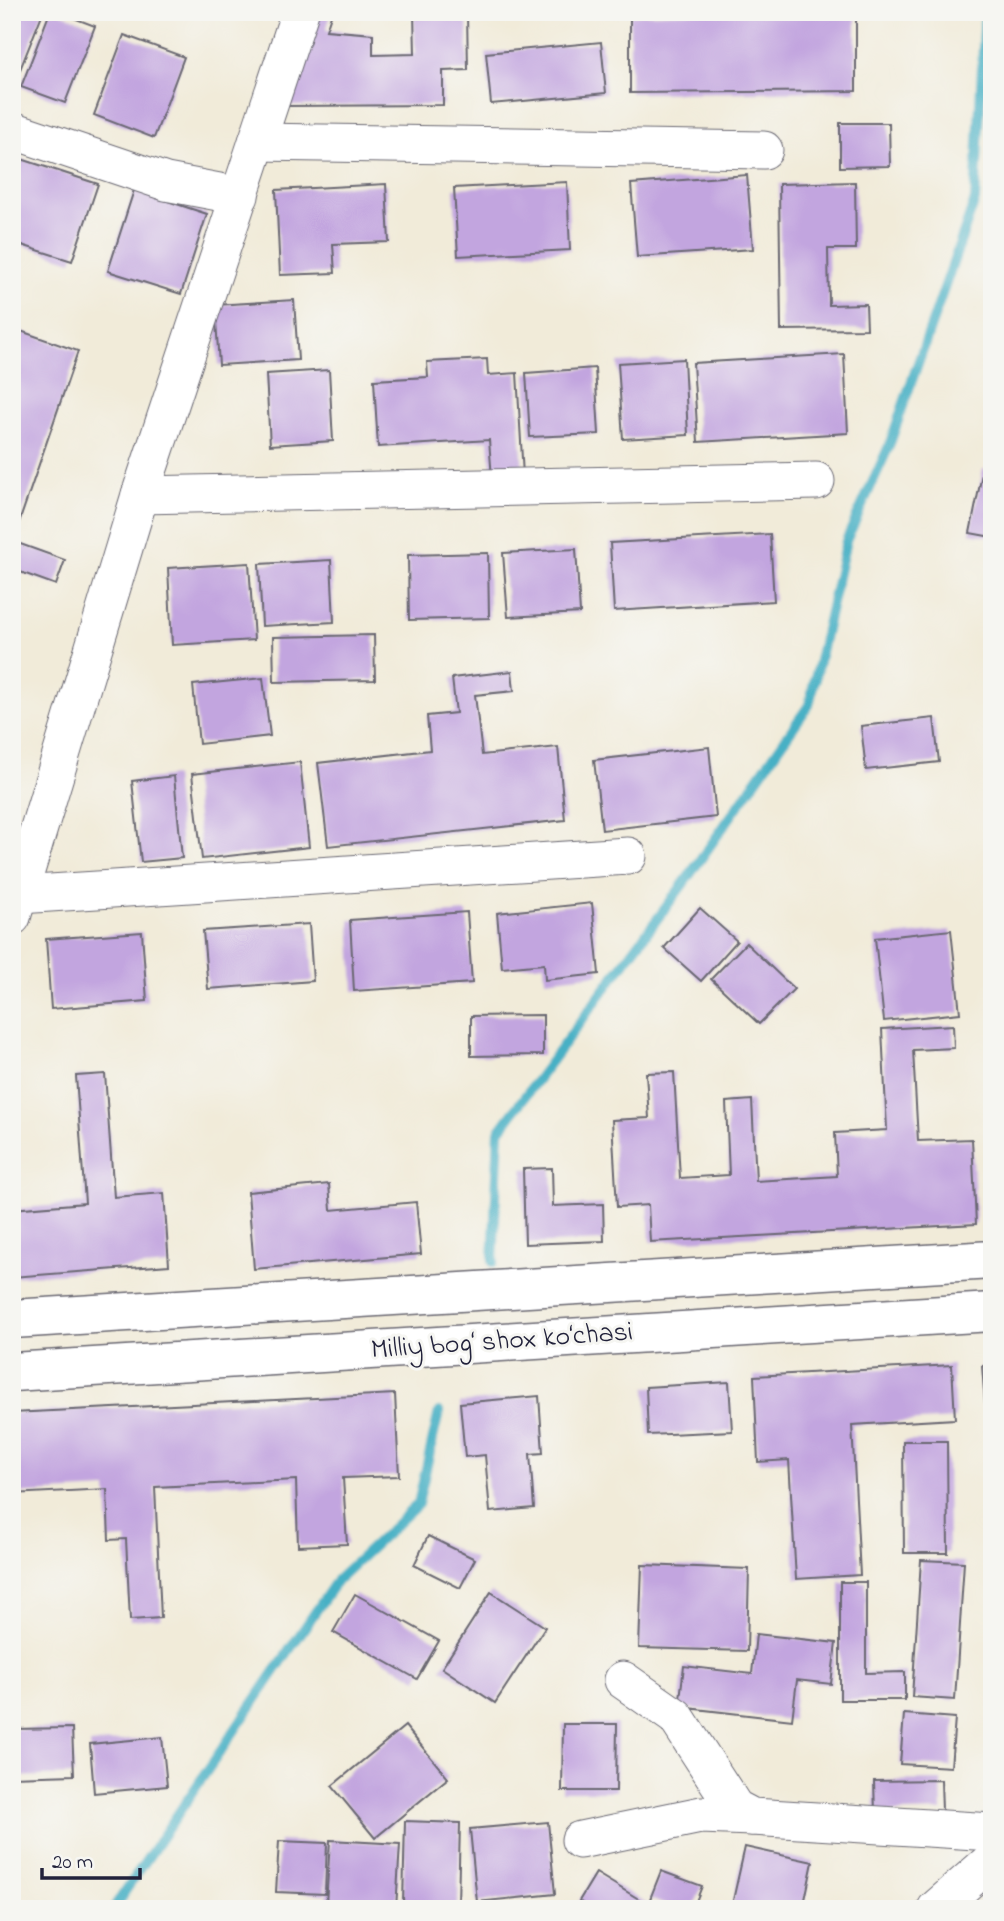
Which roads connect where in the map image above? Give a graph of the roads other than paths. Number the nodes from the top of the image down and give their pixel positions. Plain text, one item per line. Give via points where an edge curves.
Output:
1 (300, 12) edge
2 (12, 130) edge
3 (257, 142) junction
4 (764, 150) dead end
5 (240, 196) junction
6 (816, 481) dead end
7 (140, 495) junction
8 (628, 856) dead end
9 (15, 906) edge
10 (992, 1260) edge
11 (764, 1274) junction
12 (273, 1304) junction
13 (992, 1312) edge
14 (12, 1319) edge
15 (767, 1325) junction
16 (277, 1356) junction
17 (12, 1372) edge
18 (623, 1680) dead end
19 (752, 1817) junction
20 (992, 1832) edge
21 (580, 1840) dead end
22 (992, 1860) edge
23 (936, 1909) edge

1 - 3 street
2 - 5 street via 166,182
3 - 4 street
3 - 5 street
5 - 7 street
6 - 7 street
7 - 9 street
8 - 9 street
10 - 11 main road, Milliy bog‘ shox ko‘chasi
11 - 12 main road, Milliy bog‘ shox ko‘chasi
11 - 15 main road
12 - 14 main road, Milliy bog‘ shox ko‘chasi
12 - 16 main road
13 - 15 main road, Milliy bog‘ shox ko‘chasi
15 - 16 main road, Milliy bog‘ shox ko‘chasi
16 - 17 main road, Milliy bog‘ shox ko‘chasi
18 - 19 street via 676,1717 735,1808
19 - 20 street
19 - 21 street via 701,1815
22 - 23 street

